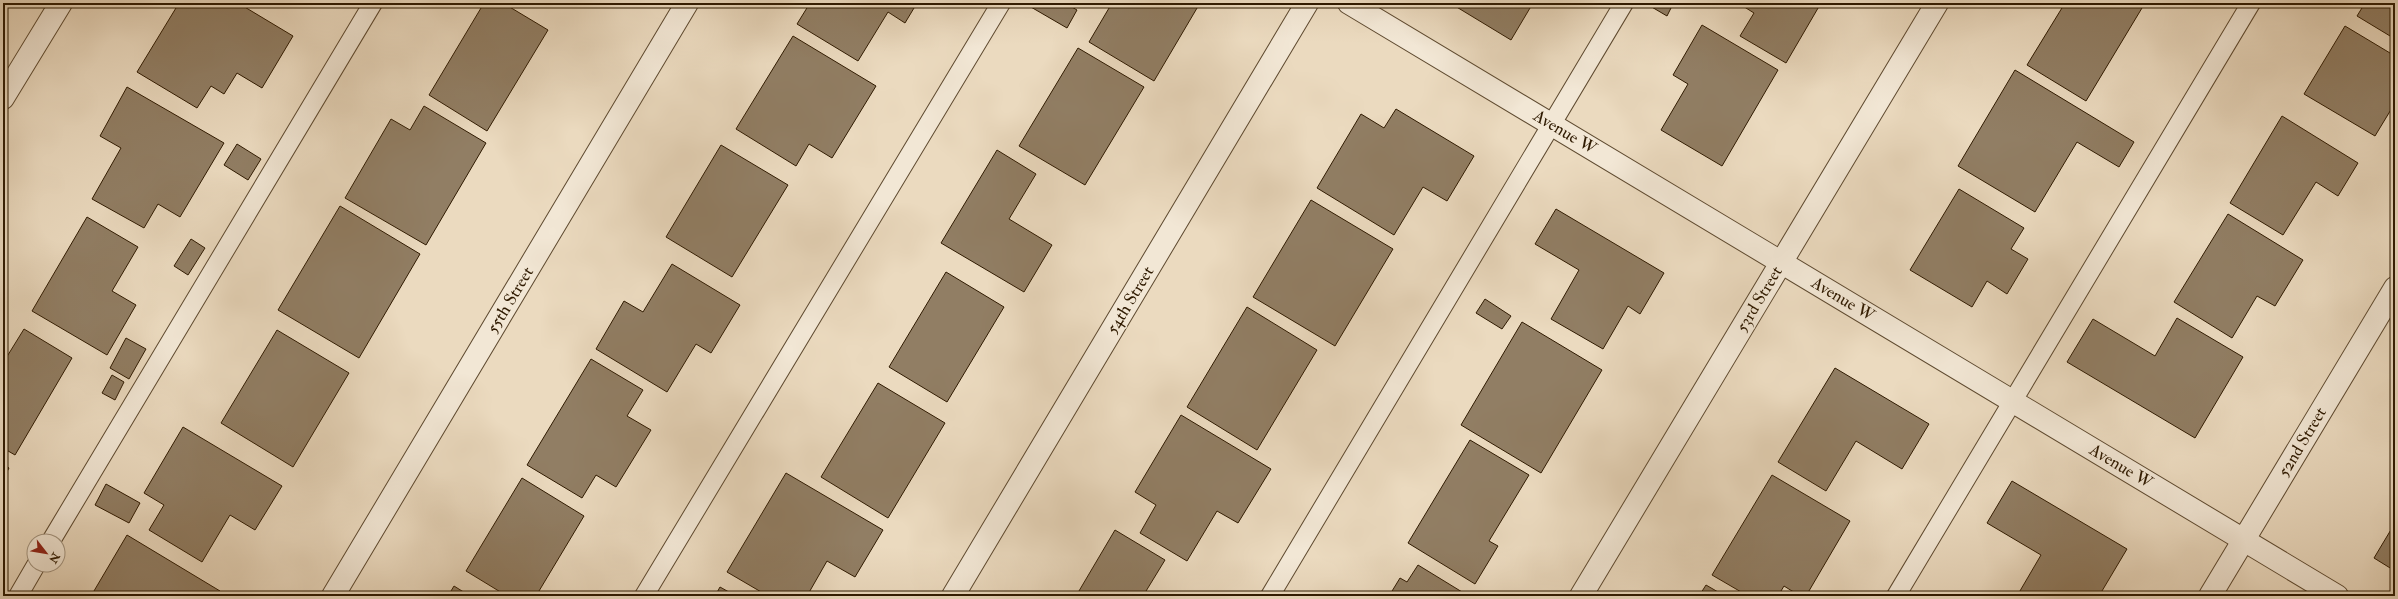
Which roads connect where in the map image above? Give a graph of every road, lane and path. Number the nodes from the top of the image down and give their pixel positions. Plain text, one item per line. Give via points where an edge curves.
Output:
1 (60, 3) edge
2 (373, 3) edge
3 (687, 3) edge
4 (1002, 3) edge
5 (1307, 3) edge
6 (1349, 3) edge
7 (1624, 3) edge
8 (1937, 3) edge
9 (2251, 3) edge
10 (3, 98) edge
11 (1551, 124) junction
12 (1781, 262) junction
13 (2395, 288) edge
14 (2013, 401) junction
15 (56, 533) edge
16 (2243, 540) junction
17 (31, 573) edge
18 (18, 596) edge
19 (333, 596) edge
20 (644, 596) edge
21 (953, 596) edge
22 (1270, 596) edge
23 (1581, 596) edge
24 (1896, 596) edge
25 (2210, 596) edge
26 (2337, 596) edge

1 - 10 street
2 - 15 lane
3 - 19 street, 55th Street
4 - 20 lane
5 - 21 street, 54th Street
6 - 11 street, Avenue W
7 - 11 lane
8 - 12 street, 53rd Street
9 - 14 lane
11 - 12 street, Avenue W
11 - 22 lane
12 - 14 street, Avenue W
12 - 23 street, 53rd Street
13 - 16 street, 52nd Street
14 - 16 street, Avenue W
14 - 24 lane
16 - 25 street, 52nd Street
16 - 26 street, Avenue W
17 - 18 lane

